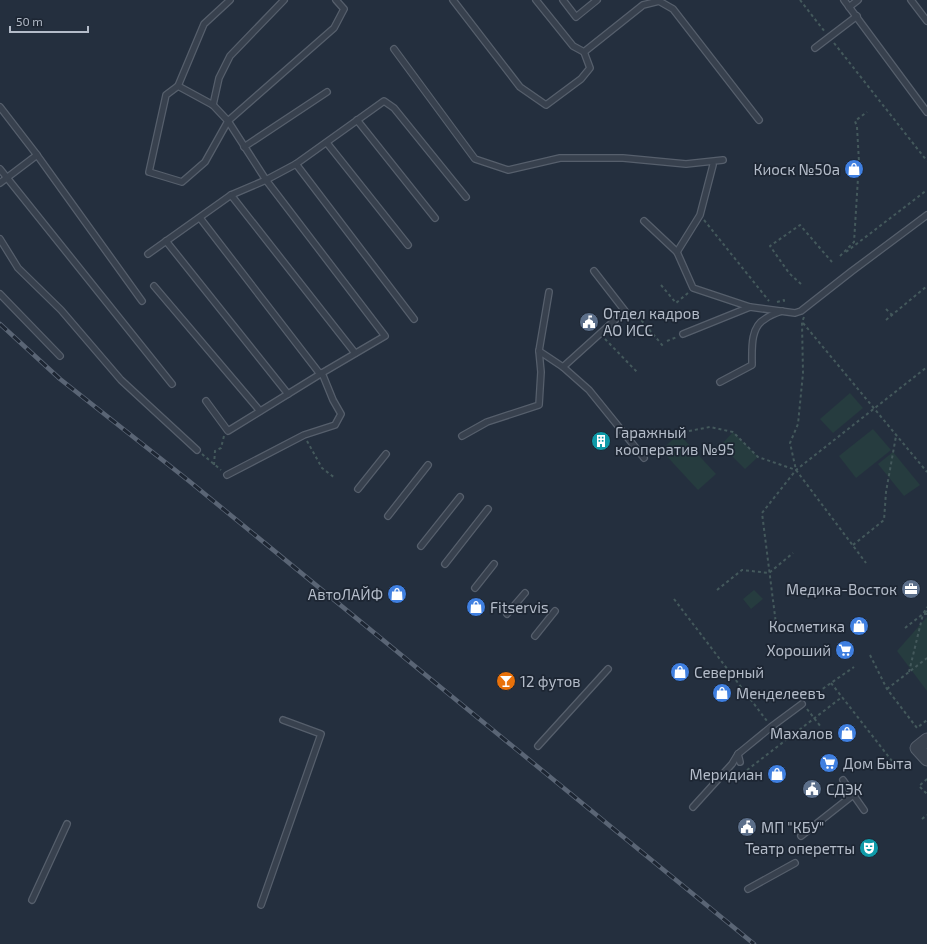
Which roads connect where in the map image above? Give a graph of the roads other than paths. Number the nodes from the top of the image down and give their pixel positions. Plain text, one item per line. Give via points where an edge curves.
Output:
1 (230, 0) edge
2 (284, 0) edge
3 (336, 0) edge
4 (453, 0) edge
5 (536, 0) edge
6 (563, 0) edge
7 (597, 0) edge
8 (659, 0) edge
9 (844, 0) edge
10 (858, 0) edge
11 (911, 0) edge
12 (849, 6) junction
13 (856, 16) junction
14 (927, 21) edge
15 (815, 48) dead end
16 (394, 49) dead end
17 (584, 52) junction
18 (178, 86) junction
19 (327, 92) dead end
20 (213, 104) junction
21 (0, 107) edge
22 (927, 112) edge
23 (357, 120) junction
24 (759, 120) dead end
25 (228, 121) junction
26 (327, 143) junction
27 (244, 147) junction
28 (36, 155) junction
29 (723, 160) dead end
30 (296, 164) junction
31 (713, 165) dead end
32 (0, 169) edge
33 (7, 178) junction
34 (266, 180) junction
35 (0, 183) edge
36 (231, 195) junction
37 (466, 197) dead end
38 (927, 215) edge
39 (200, 218) junction
40 (435, 218) dead end
41 (644, 220) dead end
42 (0, 239) edge
43 (166, 241) junction
44 (408, 245) dead end
45 (677, 252) junction
46 (148, 254) dead end
47 (594, 271) dead end
48 (154, 286) dead end
49 (549, 292) dead end
50 (0, 294) edge
51 (142, 301) dead end
52 (750, 307) junction
53 (782, 311) junction
54 (414, 319) dead end
55 (683, 334) dead end
56 (539, 351) junction
57 (355, 353) junction
58 (60, 356) dead end
59 (563, 367) junction
60 (321, 374) junction
61 (720, 382) dead end
62 (172, 384) dead end
63 (288, 394) junction
64 (206, 401) dead end
65 (260, 412) junction
66 (462, 436) dead end
67 (197, 450) road end
68 (386, 454) dead end
69 (644, 458) dead end
70 (428, 465) dead end
71 (227, 475) road end
72 (358, 489) dead end
73 (460, 497) dead end
74 (488, 509) dead end
75 (388, 516) dead end
76 (421, 546) dead end
77 (445, 564) dead end
78 (494, 564) dead end
79 (475, 588) dead end
80 (525, 593) dead end
81 (555, 611) dead end
82 (507, 614) dead end
83 (535, 636) dead end
84 (608, 669) dead end
85 (802, 704) road end
86 (283, 720) dead end
87 (922, 744) edge
88 (538, 746) dead end
89 (738, 754) junction
90 (927, 759) edge
91 (740, 762) dead end
92 (843, 780) dead end
93 (853, 795) junction
94 (693, 807) dead end
95 (864, 810) dead end
96 (67, 824) dead end
97 (801, 836) dead end
98 (796, 864) dead end
99 (748, 889) dead end
100 (32, 900) dead end
101 (261, 905) dead end

1 - 18 lane via 204,24
2 - 20 lane via 230,56 219,78
3 - 25 lane via 344,9 334,28
4 - 17 lane via 520,87 546,105 581,79 590,68
5 - 17 lane via 573,46
6 - 7 lane via 576,17
8 - 17 lane via 643,5
8 - 24 lane via 673,8
9 - 12 lane
10 - 12 lane
11 - 14 lane
12 - 13 lane
13 - 15 lane
13 - 22 lane
16 - 29 lane via 475,159 508,170 560,158 623,158 686,164
18 - 20 lane
18 - 25 lane via 166,95 149,172 182,182 205,162
19 - 27 lane
20 - 25 lane
21 - 28 lane
23 - 26 lane
23 - 37 lane via 384,101 394,108
23 - 40 lane
25 - 27 lane
26 - 30 lane
26 - 44 lane
27 - 34 lane
28 - 33 lane
28 - 51 lane
30 - 34 lane
30 - 54 lane
31 - 45 lane via 700,215
32 - 33 lane
33 - 35 lane
33 - 62 lane
34 - 36 lane
34 - 57 lane via 385,336
36 - 39 lane
36 - 57 lane
38 - 53 lane via 801,311
39 - 43 lane
39 - 60 lane
41 - 45 lane
42 - 67 lane via 18,268 61,310 122,380
43 - 46 lane
43 - 63 lane
45 - 52 lane via 693,288
47 - 59 lane via 625,311
48 - 65 lane
49 - 56 lane
50 - 58 lane
52 - 53 lane
52 - 55 lane
53 - 61 lane via 763,319 756,328 752,345 752,365
56 - 59 lane
56 - 66 lane via 539,405 487,422
57 - 60 lane
59 - 69 lane via 589,390
60 - 63 lane
60 - 71 lane via 341,414 335,425 304,436
63 - 65 lane
64 - 65 lane via 228,431
68 - 72 lane
70 - 75 lane
73 - 76 lane
74 - 77 lane
78 - 79 lane
80 - 82 lane
81 - 83 lane
84 - 88 lane
85 - 89 lane
86 - 101 lane via 321,734
87 - 90 street
89 - 91 lane
89 - 94 lane
92 - 93 lane
93 - 95 lane
93 - 97 lane
96 - 100 lane
98 - 99 lane

